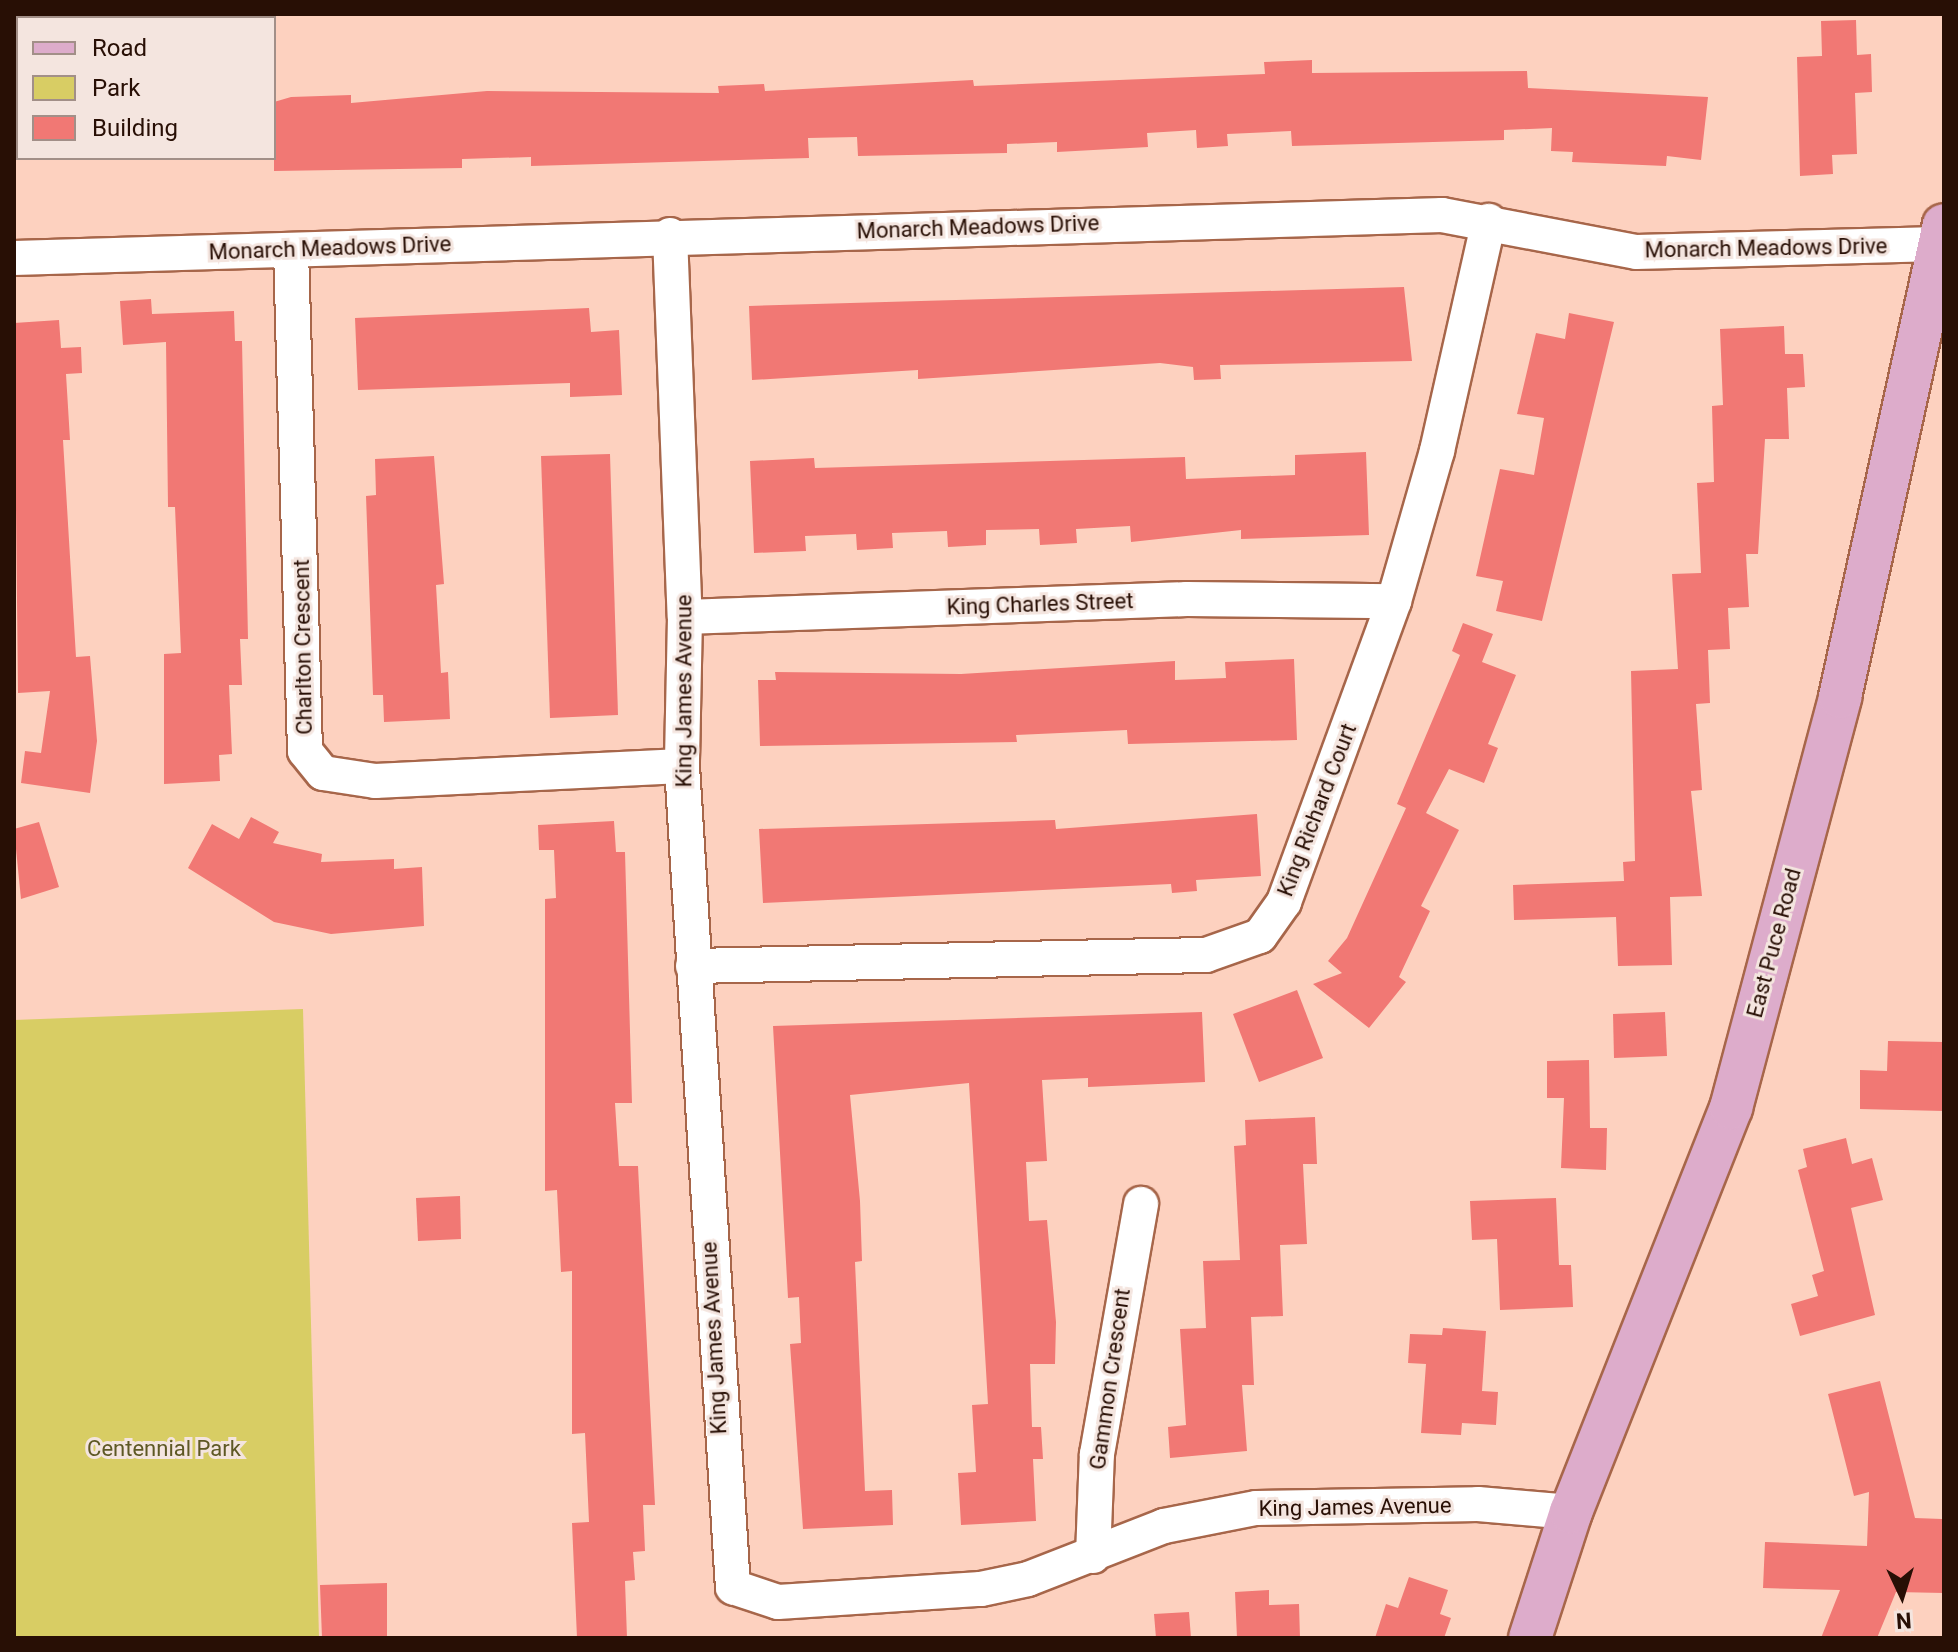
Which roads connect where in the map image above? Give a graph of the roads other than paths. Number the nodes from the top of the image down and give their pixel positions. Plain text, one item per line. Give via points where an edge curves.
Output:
1 (1489, 221) junction
2 (670, 235) junction
3 (1941, 235) edge
4 (291, 250) junction
5 (14, 258) edge
6 (1394, 601) junction
7 (685, 617) junction
8 (682, 766) junction
9 (693, 966) junction
10 (1141, 1204) dead end
11 (1571, 1512) junction
12 (1093, 1556) junction
13 (1530, 1638) edge

1 - 2 street, Monarch Meadows Drive via 1442,215
1 - 3 street, Monarch Meadows Drive via 1636,252
1 - 6 street, King Richard Court via 1451,395
2 - 4 street, Monarch Meadows Drive
2 - 7 street, King James Avenue
3 - 11 main road, East Puce Road via 1840,697 1731,1108
4 - 5 street, Monarch Meadows Drive
4 - 8 street, Charlton Crescent via 305,751 323,773 375,781
6 - 7 street, King Charles Street via 1187,599
6 - 9 street, King Richard Court via 1284,902 1260,936 1234,950
7 - 8 street, King James Avenue
8 - 9 street, King James Avenue
9 - 12 street, King James Avenue via 733,1587 778,1602 981,1589
10 - 12 street, Gammon Crescent via 1097,1454
11 - 12 street, King James Avenue via 1478,1504 1256,1508 1164,1526
11 - 13 main road, East Puce Road

